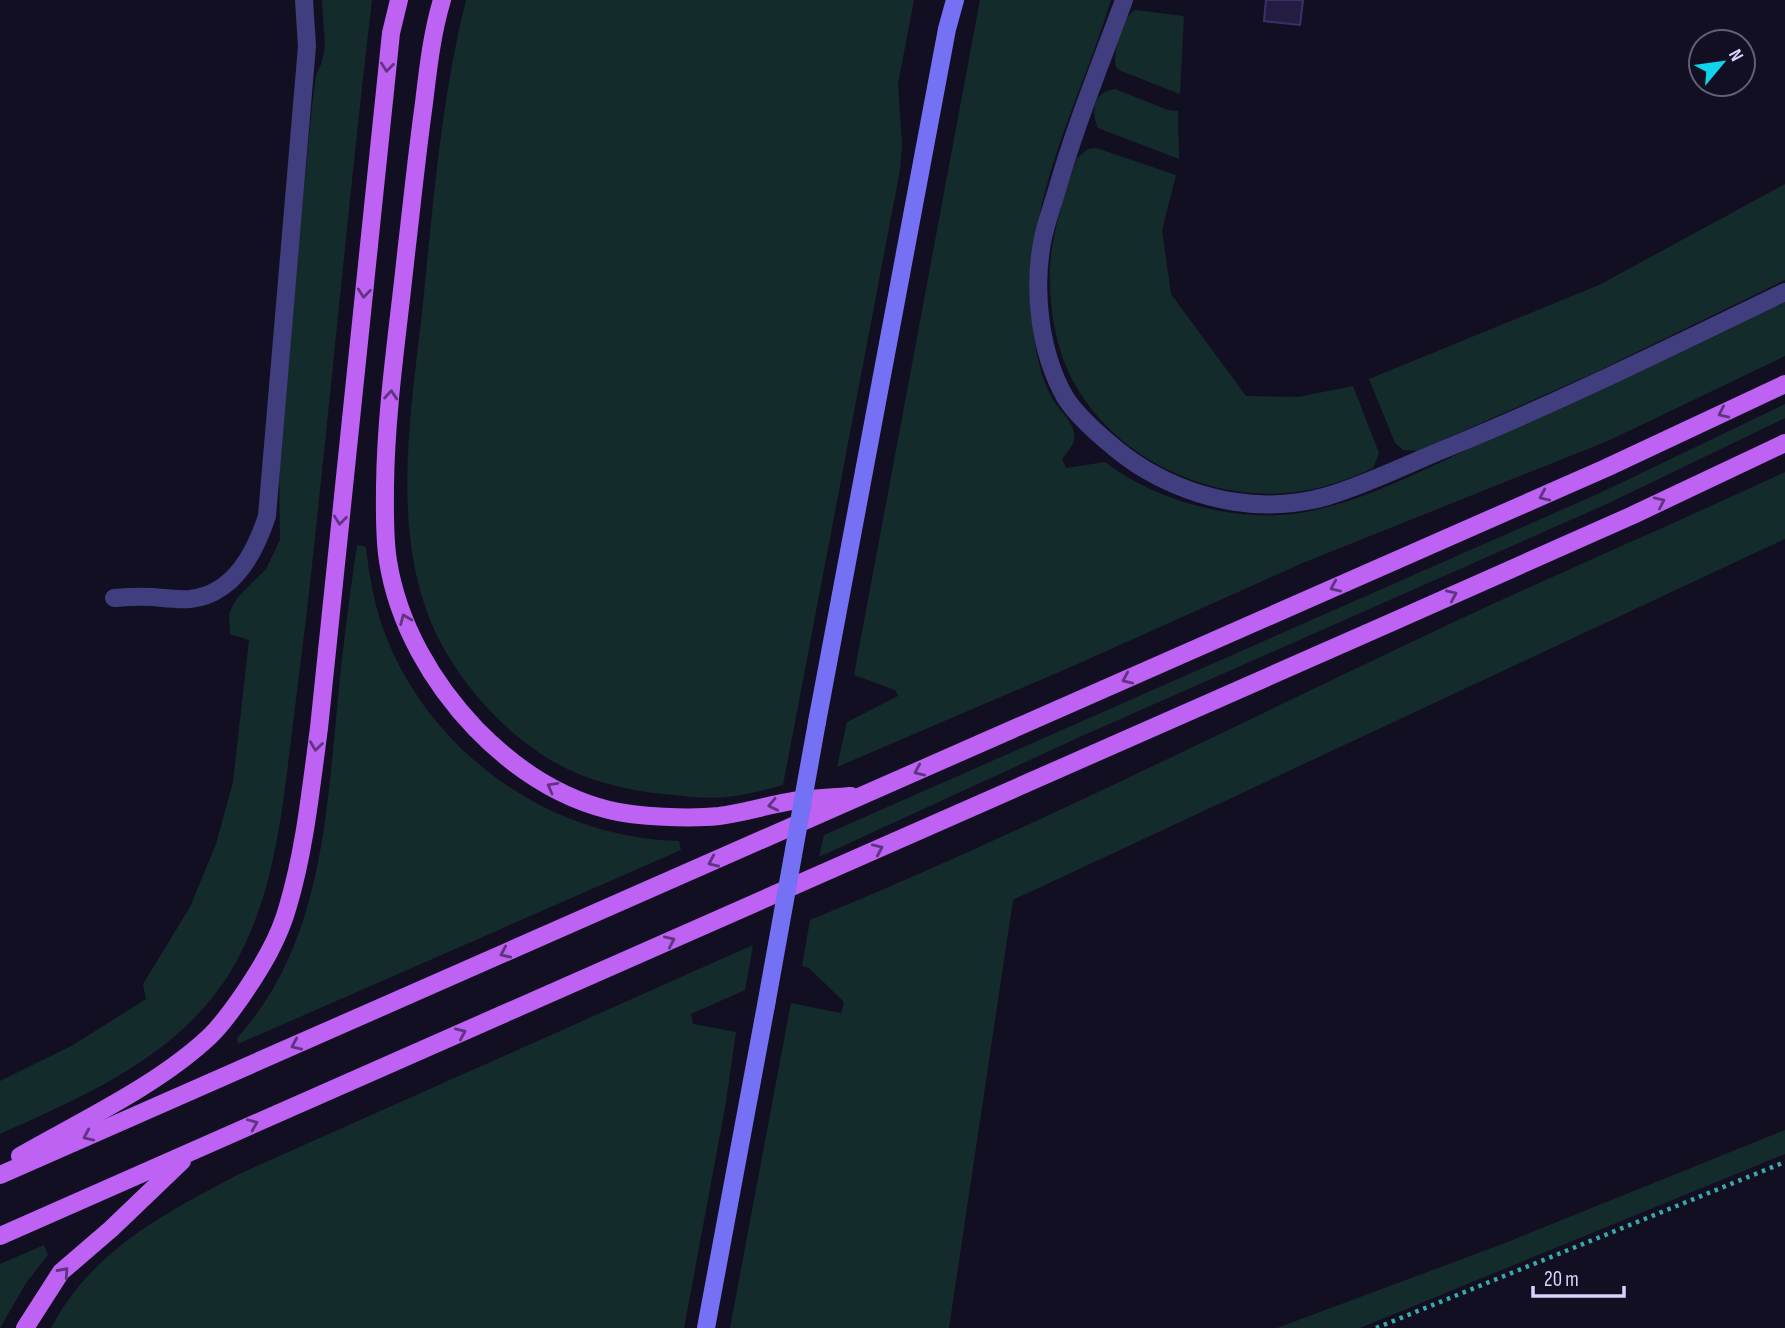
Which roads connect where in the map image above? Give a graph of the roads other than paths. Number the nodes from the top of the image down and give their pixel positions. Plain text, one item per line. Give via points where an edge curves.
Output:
1 (304, 0) edge
2 (399, 0) edge
3 (442, 0) edge
4 (952, 0) edge
5 (1124, 0) edge
6 (1785, 292) edge
7 (1785, 384) edge
8 (1785, 443) edge
9 (114, 598) dead end
10 (865, 795) junction
11 (191, 1152) junction
12 (0, 1167) edge
13 (0, 1175) edge
14 (0, 1236) edge
15 (25, 1328) edge
16 (706, 1328) edge

1 - 9 lane via 307,46 268,504 260,537 237,575 208,594 189,599
2 -> 12 main road via 389,47 319,728 288,906 257,973 209,1037 142,1085
10 -> 3 main road via 791,801 718,816 654,816 609,810 565,794 520,769 461,713 428,666 404,617 388,562 385,460 422,118
4 - 16 main road, bridge
5 - 6 lane via 1064,165 1042,242 1038,295 1053,371 1067,400 1126,458 1194,494 1273,505 1327,496 1489,431
7 -> 10 main road via 1606,468
11 -> 8 main road via 1377,629
10 -> 13 main road
11 - 14 main road
15 -> 11 main road via 61,1272

